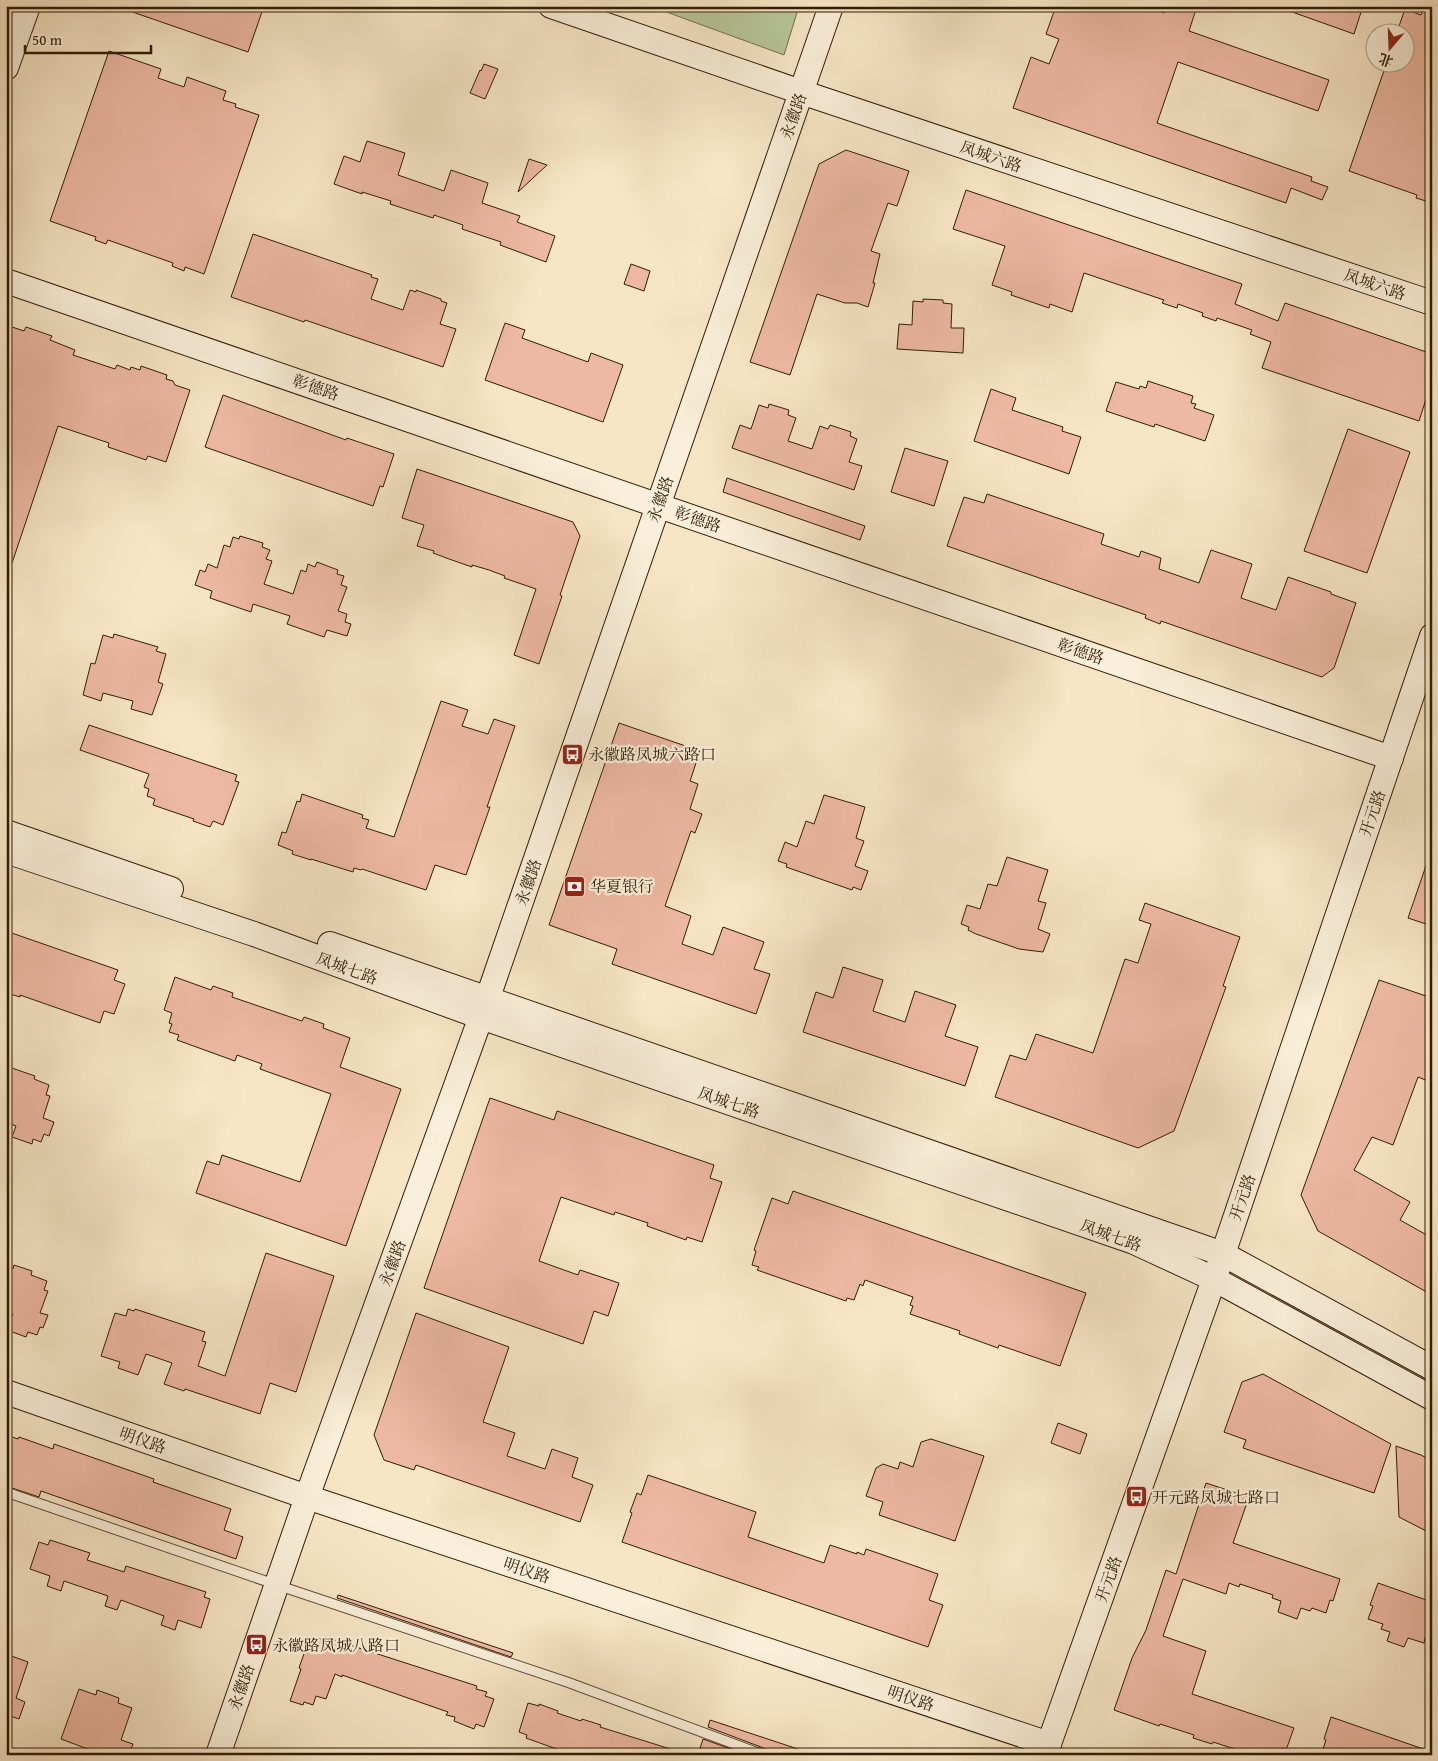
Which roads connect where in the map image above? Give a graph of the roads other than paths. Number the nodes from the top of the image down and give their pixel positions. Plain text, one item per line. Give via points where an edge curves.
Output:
1 (28, 6) edge
2 (551, 6) edge
3 (831, 6) edge
4 (6, 68) edge
5 (801, 92) junction
6 (6, 281) edge
7 (1432, 303) edge
8 (658, 505) junction
9 (1432, 636) edge
10 (1391, 758) junction
11 (6, 832) edge
12 (6, 851) edge
13 (484, 1009) junction
14 (1223, 1254) junction
15 (1214, 1279) junction
16 (1432, 1368) edge
17 (6, 1392) edge
18 (1432, 1398) edge
19 (6, 1492) edge
20 (307, 1497) junction
21 (277, 1585) junction
22 (1047, 1750) edge
23 (218, 1755) edge
24 (764, 1755) edge

1 - 4 street
2 - 5 street, 凤城六路
3 - 5 street, 永徽路
5 - 7 street, 凤城六路
5 - 8 street, 永徽路
6 - 8 street, 彰德路
8 - 10 street, 彰德路
8 - 13 street, 永徽路
9 - 10 street, 开元路
10 - 14 street, 开元路
11 - 13 street, 凤城七路
12 - 13 street, 凤城七路
13 - 14 street, 凤城七路
13 - 15 street, 凤城七路 via 1134,1242
13 - 20 street, 永徽路
14 - 15 street, 开元路
14 - 16 street, 凤城七路
15 - 18 street, 凤城七路
15 - 22 street, 开元路
17 - 20 street, 明仪路
19 - 21 lane
20 - 21 street, 永徽路
20 - 22 street, 明仪路
21 - 23 street, 永徽路
21 - 24 lane via 567,1682

